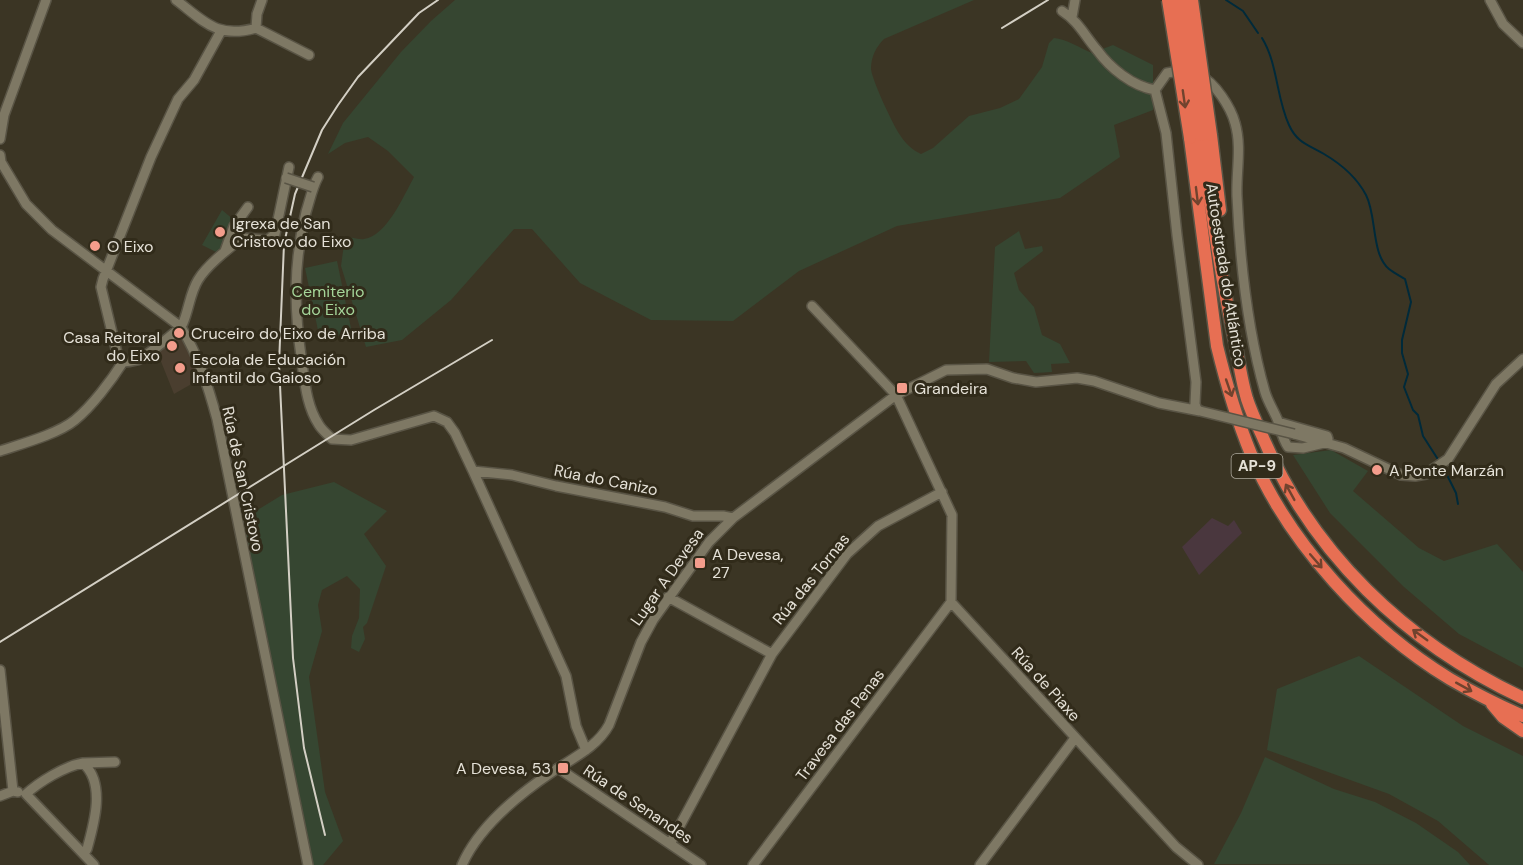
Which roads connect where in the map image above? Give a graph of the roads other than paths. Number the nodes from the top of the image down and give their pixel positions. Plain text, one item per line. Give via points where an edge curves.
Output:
1 (45, 0) edge
2 (176, 0) edge
3 (262, 0) edge
4 (1075, 0) edge
5 (1168, 0) edge
6 (1180, 0) edge
7 (1192, 0) edge
8 (1491, 0) edge
9 (1062, 11) dead end
10 (1072, 17) junction
11 (256, 27) junction
12 (221, 32) junction
13 (1523, 43) edge
14 (309, 55) dead end
15 (1155, 90) junction
16 (1201, 136) junction
17 (0, 139) edge
18 (0, 160) edge
19 (290, 167) dead end
20 (318, 177) dead end
21 (286, 178) junction
22 (313, 187) junction
23 (248, 207) dead end
24 (225, 250) junction
25 (106, 272) junction
26 (812, 306) dead end
27 (181, 327) junction
28 (1523, 359) edge
29 (123, 362) junction
30 (896, 395) junction
31 (1199, 411) junction
32 (1278, 422) junction
33 (1328, 442) junction
34 (0, 451) edge
35 (473, 471) junction
36 (942, 492) junction
37 (733, 518) junction
38 (668, 597) junction
39 (951, 602) junction
40 (772, 654) junction
41 (0, 670) edge
42 (1523, 698) edge
43 (1490, 701) junction
44 (2, 709) edge
45 (1523, 716) edge
46 (1523, 731) edge
47 (1075, 738) junction
48 (586, 750) junction
49 (115, 762) dead end
50 (83, 763) junction
51 (558, 768) junction
52 (13, 791) junction
53 (26, 794) junction
54 (0, 796) edge
55 (670, 844) junction
56 (84, 854) junction
57 (94, 865) edge
58 (308, 865) edge
59 (462, 865) edge
60 (701, 865) edge
61 (753, 865) edge
62 (980, 865) edge
63 (1198, 865) edge

1 - 17 street via 4,115
2 - 12 street
3 - 11 street
4 - 10 street
5 -> 16 highway, Autoestrada do Atlántico / AP-9, bridge
6 - 16 highway, Autoestrada do Atlántico / AP-9, bridge
7 - 16 highway, bridge
8 - 13 street via 1503,24
9 - 10 street
10 - 15 street via 1110,66 1143,88
11 - 12 street via 243,32
11 - 14 street
12 - 25 street via 194,80 177,99
15 - 31 street via 1166,133 1196,382 1195,404
15 - 32 street via 1167,73 1186,70 1208,79 1235,121 1240,157 1237,195 1248,313 1266,394
42 -> 16 highway, Autoestrada do Atlántico / AP-9 via 1452,658 1400,621 1359,583 1300,510 1271,458 1247,400 1225,298
16 -> 43 highway, Autoestrada do Atlántico / AP-9 via 1217,346 1252,455 1264,480 1308,552 1346,596 1419,658
18 - 25 street, Rúa de San Cristovo via 26,204
19 - 21 street
20 - 22 street
21 - 22 street, bridge
21 - 24 street via 275,234 268,240 242,238
22 - 35 street via 302,230 295,302 306,387 320,427 332,439 351,440 434,416 447,422 455,433
23 - 24 street via 234,226
24 - 27 street via 199,278
25 - 27 street, Rúa de San Cristovo
25 - 29 street via 101,287 117,353
26 - 30 street
27 - 29 street via 153,352
27 - 58 street, Rúa de San Cristovo via 195,349 216,419
28 - 33 street via 1496,384 1448,459 1433,471 1415,476 1397,473
29 - 34 street via 112,380 74,421
30 - 31 street, Lugar A Devesa via 946,370 987,369 1036,382 1077,378 1094,381 1159,403
30 - 36 street
30 - 37 street, Lugar A Devesa
31 - 33 street, Lugar A Devesa, bridge
32 - 33 street via 1327,436
32 - 33 street via 1288,447
35 - 37 street, Rúa do Canizo via 512,474 693,516
35 - 48 street via 567,676 576,726
36 - 39 street via 952,515
36 - 40 street, Rúa das Tornas via 879,526 847,554
37 - 38 street, Lugar A Devesa via 709,542
38 - 40 street
38 - 48 street, Lugar A Devesa via 645,634 609,725
39 - 47 street, Rúa de Piaxe
39 - 61 street, Travesa das Penas
40 - 55 street, Rúa das Tornas
41 - 44 street
43 - 45 highway, Autoestrada do Atlántico / AP-9
43 - 46 highway via 1503,717
44 - 52 street
47 - 62 street
47 - 63 street, Rúa de Piaxe via 1176,847
48 - 51 street, Lugar A Devesa
49 - 50 street
50 - 53 street via 37,784
50 - 56 street via 96,792 92,831
51 - 55 street, Rúa de Senandes
51 - 59 street, Lugar A Devesa via 510,803
52 - 53 street
52 - 54 street
53 - 56 street
55 - 60 street, Rúa de Senandes
56 - 57 street

